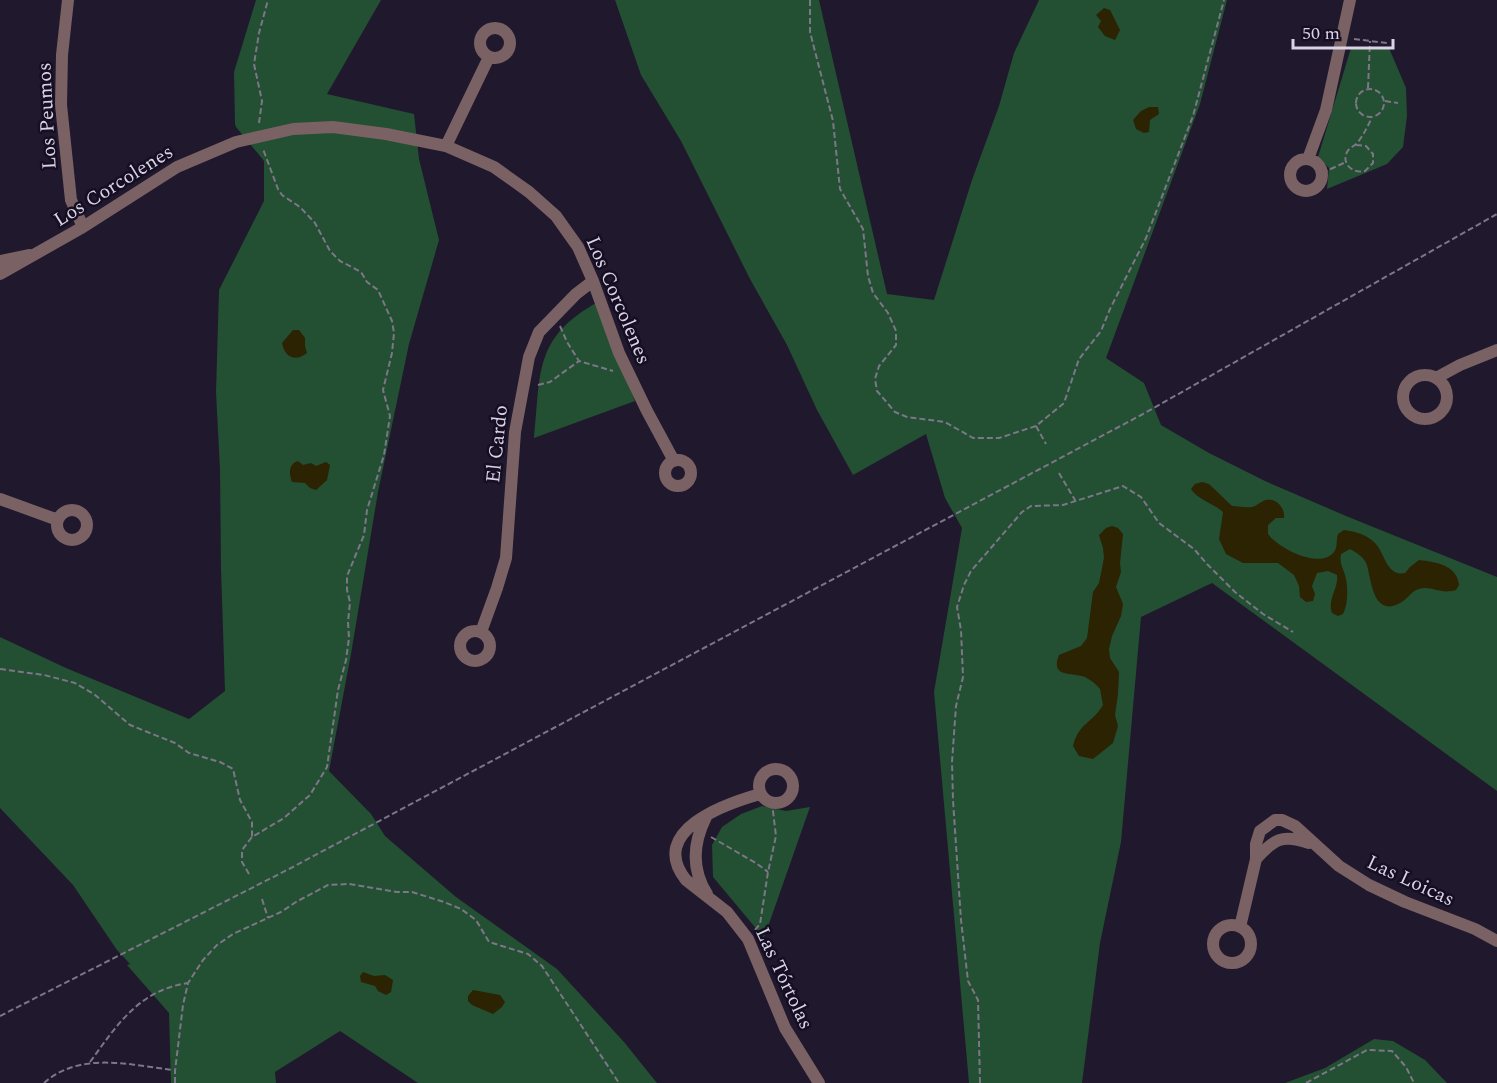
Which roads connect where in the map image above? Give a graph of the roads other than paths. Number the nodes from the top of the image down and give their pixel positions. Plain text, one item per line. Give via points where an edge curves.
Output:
1 (68, 0) edge
2 (1350, 0) edge
3 (489, 57) dead end
4 (446, 146) junction
5 (1308, 159) junction
6 (83, 227) junction
7 (40, 253) junction
8 (0, 261) edge
9 (0, 274) edge
10 (593, 281) junction
11 (1497, 350) edge
12 (1436, 378) dead end
13 (674, 461) dead end
14 (0, 499) edge
15 (58, 520) dead end
16 (481, 632) dead end
17 (760, 794) junction
18 (706, 817) junction
19 (1315, 845) junction
20 (1256, 859) junction
21 (708, 895) junction
22 (1240, 927) dead end
23 (1497, 941) edge
24 (819, 1083) edge

1 - 6 street, Los Peumos via 61,105 71,200
2 - 5 street via 1326,110
3 - 4 street
4 - 6 street, Los Corcolenes via 333,128 293,129 258,136 215,149 177,167
4 - 10 street, Los Corcolenes via 494,167 556,216 578,247
5 - 5 street via 1295,163 1290,177 1294,186 1302,190 1310,190 1320,182 1322,173
6 - 7 street, Los Corcolenes
7 - 8 street, Los Corcolenes
7 - 9 street, Los Corcolenes
10 - 13 street, Los Corcolenes via 619,353
10 - 16 street, El Cardo via 539,332 529,357 515,432 506,558
11 - 12 street
14 - 15 street
17 - 17 street via 764,772 775,768 786,772 793,782 792,793 783,801 772,803
17 - 18 street, Las Tórtolas
18 - 21 street, Las Tórtolas via 699,830 695,860
18 - 21 street, Las Tórtolas via 680,836 675,855 686,880
19 - 20 street, Las Loicas via 1295,838 1277,840
19 - 20 street, Las Loicas via 1295,826 1275,820 1260,831
19 - 23 street, Las Loicas via 1369,885
20 - 22 street, Las Loicas
21 - 24 street, Las Tórtolas via 748,939 785,1028

